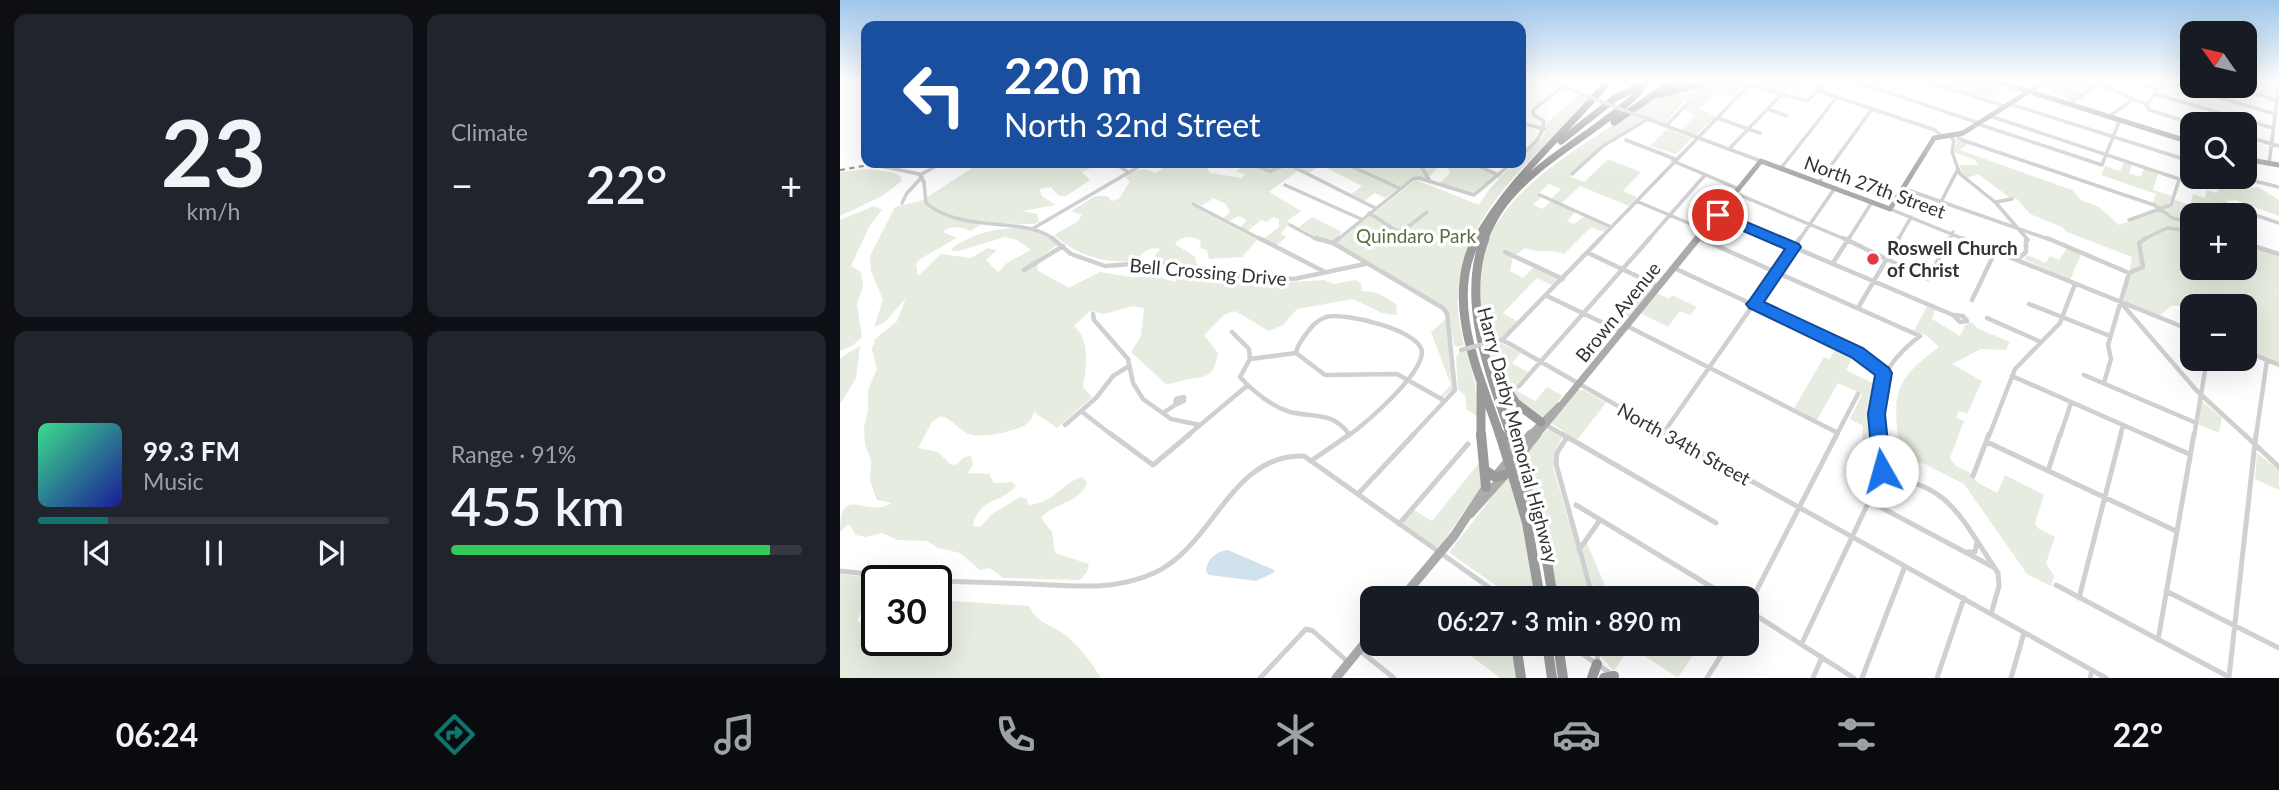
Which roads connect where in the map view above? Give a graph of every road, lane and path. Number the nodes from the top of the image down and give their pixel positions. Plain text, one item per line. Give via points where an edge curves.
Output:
1 (1533, 112) edge
2 (1581, 112) edge
3 (1598, 112) edge
4 (1617, 112) edge
5 (1628, 112) edge
6 (1628, 112) edge
7 (1680, 112) edge
8 (1723, 112) edge
9 (1766, 112) edge
10 (1775, 112) edge
11 (1825, 112) edge
12 (1870, 112) edge
13 (1880, 112) edge
14 (1944, 112) edge
15 (1997, 112) edge
16 (2030, 112) edge
17 (2095, 112) edge
18 (2116, 112) edge
19 (2154, 112) edge
20 (2219, 112) edge
21 (2267, 112) edge
22 (2275, 114) joint
23 (1787, 116) dead end
24 (1990, 116) junction
25 (2110, 116) junction
26 (1645, 118) junction
27 (1717, 118) junction
28 (2120, 120) junction
29 (2180, 120) edge
30 (1978, 123) junction
31 (1526, 124) edge
32 (1666, 126) junction
33 (2273, 128) junction
34 (1544, 129) junction
35 (1750, 130) junction
36 (1760, 132) dead end
37 (1953, 135) junction
38 (1942, 136) junction
39 (1589, 137) junction
40 (1696, 137) junction
41 (2113, 137) junction
42 (2180, 139) edge
43 (1626, 140) dead end
44 (2257, 140) edge
45 (2271, 143) junction
46 (2279, 146) edge
47 (1729, 149) junction
48 (1526, 150) edge
49 (2106, 155) junction
50 (2180, 158) edge
51 (1538, 159) junction
52 (1674, 160) junction
53 (1761, 161) junction
54 (2257, 162) edge
55 (2270, 165) junction
56 (2279, 165) edge
57 (888, 168) edge
58 (933, 168) edge
59 (1124, 168) edge
60 (1136, 168) edge
61 (1298, 168) edge
62 (1355, 168) edge
63 (1422, 168) edge
64 (1482, 168) edge
65 (1507, 168) edge
66 (1781, 168) junction
67 (1959, 168) junction
68 (1128, 172) junction
69 (1572, 174) dead end
70 (1499, 175) junction
71 (1705, 175) junction
72 (921, 176) junction
73 (2179, 180) joint
74 (1819, 182) junction
75 (2257, 182) edge
76 (1433, 183) junction
77 (1285, 184) dead end
78 (2279, 187) edge
79 (1399, 188) junction
80 (1835, 188) junction
81 (1902, 188) junction
82 (1737, 191) junction
83 (1540, 195) dead end
84 (2012, 200) dead end
85 (1636, 201) junction
86 (1872, 202) junction
87 (1941, 202) junction
88 (1995, 202) junction
89 (902, 203) dead end
90 (1193, 204) dead end
91 (1375, 208) junction
92 (1890, 209) junction
93 (2161, 210) junction
94 (1426, 212) dead end
95 (1368, 213) junction
96 (1718, 215) junction
97 (1669, 216) junction
98 (2257, 216) edge
99 (1911, 217) junction
100 (1360, 219) junction
101 (2129, 220) dead end
102 (2180, 220) edge
103 (2279, 223) edge
104 (1810, 224) junction
105 (1290, 225) dead end
106 (1611, 227) junction
107 (2017, 227) junction
108 (2180, 228) edge
109 (1031, 229) junction
110 (1705, 230) junction
111 (1953, 232) junction
112 (1699, 238) junction
113 (1848, 240) junction
114 (1333, 243) junction
115 (1063, 246) junction
116 (1794, 247) junction
117 (2257, 247) edge
118 (1996, 250) junction
119 (1504, 252) dead end
120 (1588, 253) junction
121 (2279, 254) edge
122 (1887, 258) junction
123 (2018, 259) junction
124 (1365, 264) junction
125 (1833, 264) junction
126 (1674, 268) junction
127 (1622, 269) junction
128 (1024, 271) dead end
129 (1326, 272) junction
130 (1777, 272) junction
131 (2129, 273) junction
132 (1563, 279) junction
133 (1874, 281) junction
134 (2075, 284) junction
135 (1659, 286) junction
136 (1547, 296) junction
137 (1972, 300) dead end
138 (2120, 302) junction
139 (1754, 304) junction
140 (2029, 304) dead end
141 (1858, 308) junction
142 (1583, 313) junction
143 (1093, 314) dead end
144 (1953, 315) dead end
145 (1987, 318) dead end
146 (2064, 318) junction
147 (2180, 326) edge
148 (1623, 329) junction
149 (1233, 334) dead end
150 (2110, 337) junction
151 (1502, 340) junction
152 (2041, 342) junction
153 (1452, 352) junction
154 (1296, 353) junction
155 (2257, 356) edge
156 (1250, 359) junction
157 (2267, 360) junction
158 (1541, 361) junction
159 (1488, 363) junction
160 (2279, 365) edge
161 (1129, 366) junction
162 (1709, 368) junction
163 (2204, 371) edge
164 (1883, 373) junction
165 (2084, 375) dead end
166 (1481, 376) junction
167 (2012, 376) junction
168 (1408, 380) junction
169 (2104, 383) junction
170 (1248, 385) junction
171 (1578, 385) junction
172 (1519, 386) dead end
173 (2199, 393) junction
174 (1858, 394) dead end
175 (1445, 401) junction
176 (2071, 403) junction
177 (1175, 405) dead end
178 (1081, 411) junction
179 (1163, 413) junction
180 (2194, 422) junction
181 (1543, 423) junction
182 (1065, 425) dead end
183 (2123, 425) junction
184 (1201, 426) junction
185 (1664, 432) junction
186 (1838, 433) junction
187 (1349, 435) junction
188 (1567, 437) junction
189 (1987, 442) junction
190 (1508, 443) junction
191 (1468, 444) dead end
192 (2254, 446) junction
193 (2189, 454) junction
194 (1311, 461) junction
195 (2279, 467) edge
196 (2048, 471) junction
197 (1504, 475) junction
198 (1973, 475) dead end
199 (1879, 480) junction
200 (1486, 487) joint
201 (1358, 494) junction
202 (2105, 497) junction
203 (1869, 501) junction
204 (1576, 505) dead end
205 (1800, 508) junction
206 (1469, 514) junction
207 (1600, 520) junction
208 (1716, 523) dead end
209 (1399, 524) junction
210 (2176, 531) junction
211 (1574, 533) junction
212 (1590, 534) junction
213 (1852, 537) junction
214 (1977, 541) junction
215 (1579, 550) junction
216 (1965, 551) junction
217 (1440, 554) junction
218 (1905, 566) junction
219 (1994, 568) junction
220 (840, 570) edge
221 (861, 572) edge
222 (952, 582) edge
223 (2056, 585) dead end
224 (1412, 586) edge
225 (1487, 586) edge
226 (1538, 586) edge
227 (1551, 586) edge
228 (1590, 586) edge
229 (1710, 586) edge
230 (1759, 587) edge
231 (2166, 591) junction
232 (1964, 598) junction
233 (2079, 598) junction
234 (1991, 614) junction
235 (1759, 617) edge
236 (2235, 626) junction
237 (2024, 633) junction
238 (2158, 640) junction
239 (1802, 643) junction
240 (2279, 648) edge
241 (1359, 650) joint
242 (1518, 656) edge
243 (1551, 656) edge
244 (1557, 656) edge
245 (1585, 656) edge
246 (1598, 656) edge
247 (1721, 656) edge
248 (1822, 657) junction
249 (1349, 663) junction
250 (1597, 664) junction
251 (2092, 670) junction
252 (1612, 677) edge
253 (2230, 677) edge
254 (1260, 678) edge
255 (1336, 678) edge
256 (1394, 678) edge
257 (1521, 678) edge
258 (1552, 678) edge
259 (1563, 678) edge
260 (1592, 678) edge
261 (1707, 678) edge
262 (1812, 678) edge
263 (1854, 678) edge
264 (1862, 678) edge
265 (1937, 678) edge
266 (2011, 678) edge
267 (2090, 678) edge
268 (2106, 678) edge

1 - 34 street via 1544,121
2 - 51 highway, Harry Darby Memorial Highway
3 - 51 highway
4 - 39 highway, Harry Darby Memorial Highway, bridge
5 - 26 street, North 27th Street, bridge
6 - 39 highway
7 - 32 street
8 - 27 street
9 - 35 street
10 - 23 street
11 - 66 street
12 - 74 street
13 - 38 street
14 - 30 street
15 - 24 main road
16 - 41 street
17 - 25 main road
18 - 25 street
19 - 29 street
20 - 33 street
21 - 22 street
22 - 33 street
24 - 30 main road
24 - 49 street
25 - 28 main road
26 - 32 street, North 27th Street
26 - 69 street
27 - 35 street
27 - 40 street
28 - 41 street
28 - 42 main road
30 - 37 main road
30 - 49 street via 2102,165
31 - 34 street
32 - 40 street, North 27th Street
33 - 45 street
34 - 48 street
35 - 36 street
35 - 47 street
37 - 38 main road
37 - 67 street via 1952,152
37 - 93 street
38 - 81 main road via 1931,140
39 - 159 highway, Harry Darby Memorial Highway via 1511,196 1483,242 1474,293 1475,316
40 - 47 street, North 27th Street
40 - 52 street
41 - 49 street
41 - 50 street
43 - 52 street
44 - 45 street
45 - 46 street
45 - 55 street
47 - 53 street, North 27th Street
49 - 73 street
51 - 166 highway, Harry Darby Memorial Highway via 1494,207 1472,247 1464,311
52 - 71 street
52 - 85 street
53 - 66 main road, North 27th Street
53 - 82 main road, Brown Avenue
54 - 55 main road
55 - 56 main road
57 - 72 street
58 - 72 street
59 - 68 street
60 - 68 street
61 - 91 street
62 - 79 street
63 - 76 street
64 - 70 street
65 - 70 street
66 - 74 main road, North 27th Street
67 - 87 street
67 - 88 street via 1960,174
68 - 109 street
70 - 76 street via 1474,195
71 - 82 street
71 - 97 street
72 - 89 street
72 - 109 street, Bell Crossing Drive via 926,203 938,213 982,225
73 - 93 street via 2171,205
74 - 80 main road, North 27th Street
75 - 78 street
76 - 79 street via 1416,178
77 - 100 street
79 - 91 street
80 - 86 main road, North 27th Street
80 - 104 street
81 - 87 street
81 - 92 main road
82 - 96 main road, Brown Avenue
82 - 104 street
83 - 106 street
84 - 88 street
85 - 97 street
85 - 106 street
86 - 92 main road, North 27th Street
86 - 113 street
87 - 107 street
88 - 107 street
90 - 129 street
91 - 95 street
92 - 99 street, North 27th Street
93 - 101 street
93 - 102 street
94 - 95 street via 1397,231
95 - 100 street
96 - 110 main road, Brown Avenue
96 - 116 street
97 - 110 street
97 - 127 street
98 - 103 street
99 - 111 street, North 27th Street
99 - 122 street
100 - 114 street
104 - 113 street
104 - 116 street
105 - 114 street via 1321,242
106 - 120 street
107 - 123 street via 2029,244
107 - 131 street
108 - 131 street via 2171,227 2141,240 2143,267
109 - 115 street, Bell Crossing Drive via 1044,231
110 - 112 main road, Brown Avenue
111 - 118 street, North 27th Street
111 - 122 street via 1928,279
112 - 126 main road, Brown Avenue
112 - 130 street
113 - 122 street
113 - 125 street
114 - 124 street
115 - 128 street
115 - 129 street, Bell Crossing Drive via 1071,254 1105,266 1164,264 1191,274 1294,279
116 - 125 street
116 - 130 street
117 - 121 street
118 - 123 street, North 27th Street
118 - 137 street
119 - 132 street
120 - 127 street
120 - 132 street
122 - 133 street
123 - 134 street, North 27th Street
124 - 129 street, Bell Crossing Drive
124 - 153 street via 1443,308
125 - 133 street
126 - 135 main road, Brown Avenue
126 - 139 street
127 - 135 street
127 - 142 street
130 - 139 street
130 - 141 street
131 - 138 street
132 - 136 street
133 - 141 street
133 - 144 street
134 - 138 street, North 27th Street
134 - 146 street
135 - 148 main road, Brown Avenue
136 - 142 street
136 - 151 street
138 - 147 street, North 27th Street
138 - 150 street
138 - 173 street
139 - 162 street
139 - 164 street via 1857,353
140 - 146 street
141 - 164 street via 1920,336 1904,347
142 - 148 street
142 - 158 street
143 - 161 street
145 - 152 street
146 - 150 street
146 - 152 street
148 - 162 street
148 - 171 main road, Brown Avenue
149 - 156 street via 1251,351
150 - 169 street via 2111,359
151 - 153 street, bridge
151 - 158 street, North 34th Street
152 - 167 street
153 - 175 street via 1456,387
154 - 156 street
154 - 168 street via 1325,374 1384,373
154 - 168 street via 1311,326 1334,316 1348,316 1404,332 1418,342 1420,363
155 - 157 street
156 - 170 street via 1240,374
157 - 160 street
157 - 192 street
158 - 171 street, North 34th Street
158 - 172 street
159 - 181 highway via 1516,404
159 - 190 highway, Harry Darby Memorial Highway
161 - 178 street via 1113,376
161 - 179 street via 1139,394
162 - 185 street
162 - 186 street
163 - 173 street
164 - 199 street via 1876,414
165 - 169 street
166 - 190 highway, Harry Darby Memorial Highway
166 - 197 highway via 1481,444
167 - 176 street
167 - 189 street
168 - 175 street
168 - 187 street
169 - 180 street
170 - 184 street
170 - 187 street via 1289,411 1333,417
171 - 181 main road, Brown Avenue
171 - 185 street, North 34th Street
173 - 180 street
173 - 192 street
174 - 186 street
175 - 201 street
176 - 183 street
176 - 196 street
177 - 179 street
178 - 182 street
178 - 184 street via 1153,465
179 - 184 street
180 - 193 street
181 - 188 street
181 - 197 main road, Brown Avenue
183 - 193 street
183 - 202 street
185 - 205 street, North 34th Street
186 - 205 street
187 - 194 street
188 - 208 street
188 - 211 street via 1556,464
189 - 196 street
189 - 198 street
190 - 197 highway, Harry Darby Memorial Highway, bridge
191 - 209 street
192 - 195 street
192 - 236 street
193 - 210 street
194 - 201 street
194 - 222 street via 1290,454 1262,464 1179,558 1139,580 1101,586
196 - 202 street
197 - 200 highway
197 - 206 main road, Brown Avenue
197 - 226 highway, Harry Darby Memorial Highway via 1527,523
197 - 227 highway, Harry Darby Memorial Highway via 1547,561
199 - 203 street
199 - 214 street via 1916,481 1940,493
200 - 206 main road
201 - 209 street
202 - 210 street
202 - 233 street
203 - 213 street
203 - 216 street
204 - 207 street
205 - 213 street, North 34th Street
205 - 230 street
206 - 217 main road
207 - 212 street
207 - 229 street
209 - 217 street
210 - 231 street
211 - 212 street
211 - 215 street
212 - 215 street
213 - 218 street, North 34th Street
213 - 239 street
214 - 216 street via 1975,552
214 - 219 street
215 - 228 street
216 - 219 street
217 - 224 main road
217 - 225 street
218 - 232 street, North 34th Street
218 - 264 street
219 - 234 street via 2000,579
220 - 221 street
223 - 233 street
231 - 236 street
231 - 238 street
232 - 234 street, North 34th Street
232 - 265 street
233 - 238 street
234 - 237 street, North 34th Street
235 - 239 street
236 - 240 street
236 - 253 street
237 - 251 street, North 34th Street
237 - 266 street
238 - 253 street
239 - 248 street
241 - 249 main road
241 - 256 street
242 - 257 highway
243 - 258 highway
244 - 259 highway
245 - 250 street
246 - 250 street
247 - 261 street
248 - 262 street
248 - 263 street
249 - 254 street via 1306,629
249 - 255 main road
250 - 252 street
250 - 260 highway
251 - 267 street
251 - 268 street, North 34th Street

